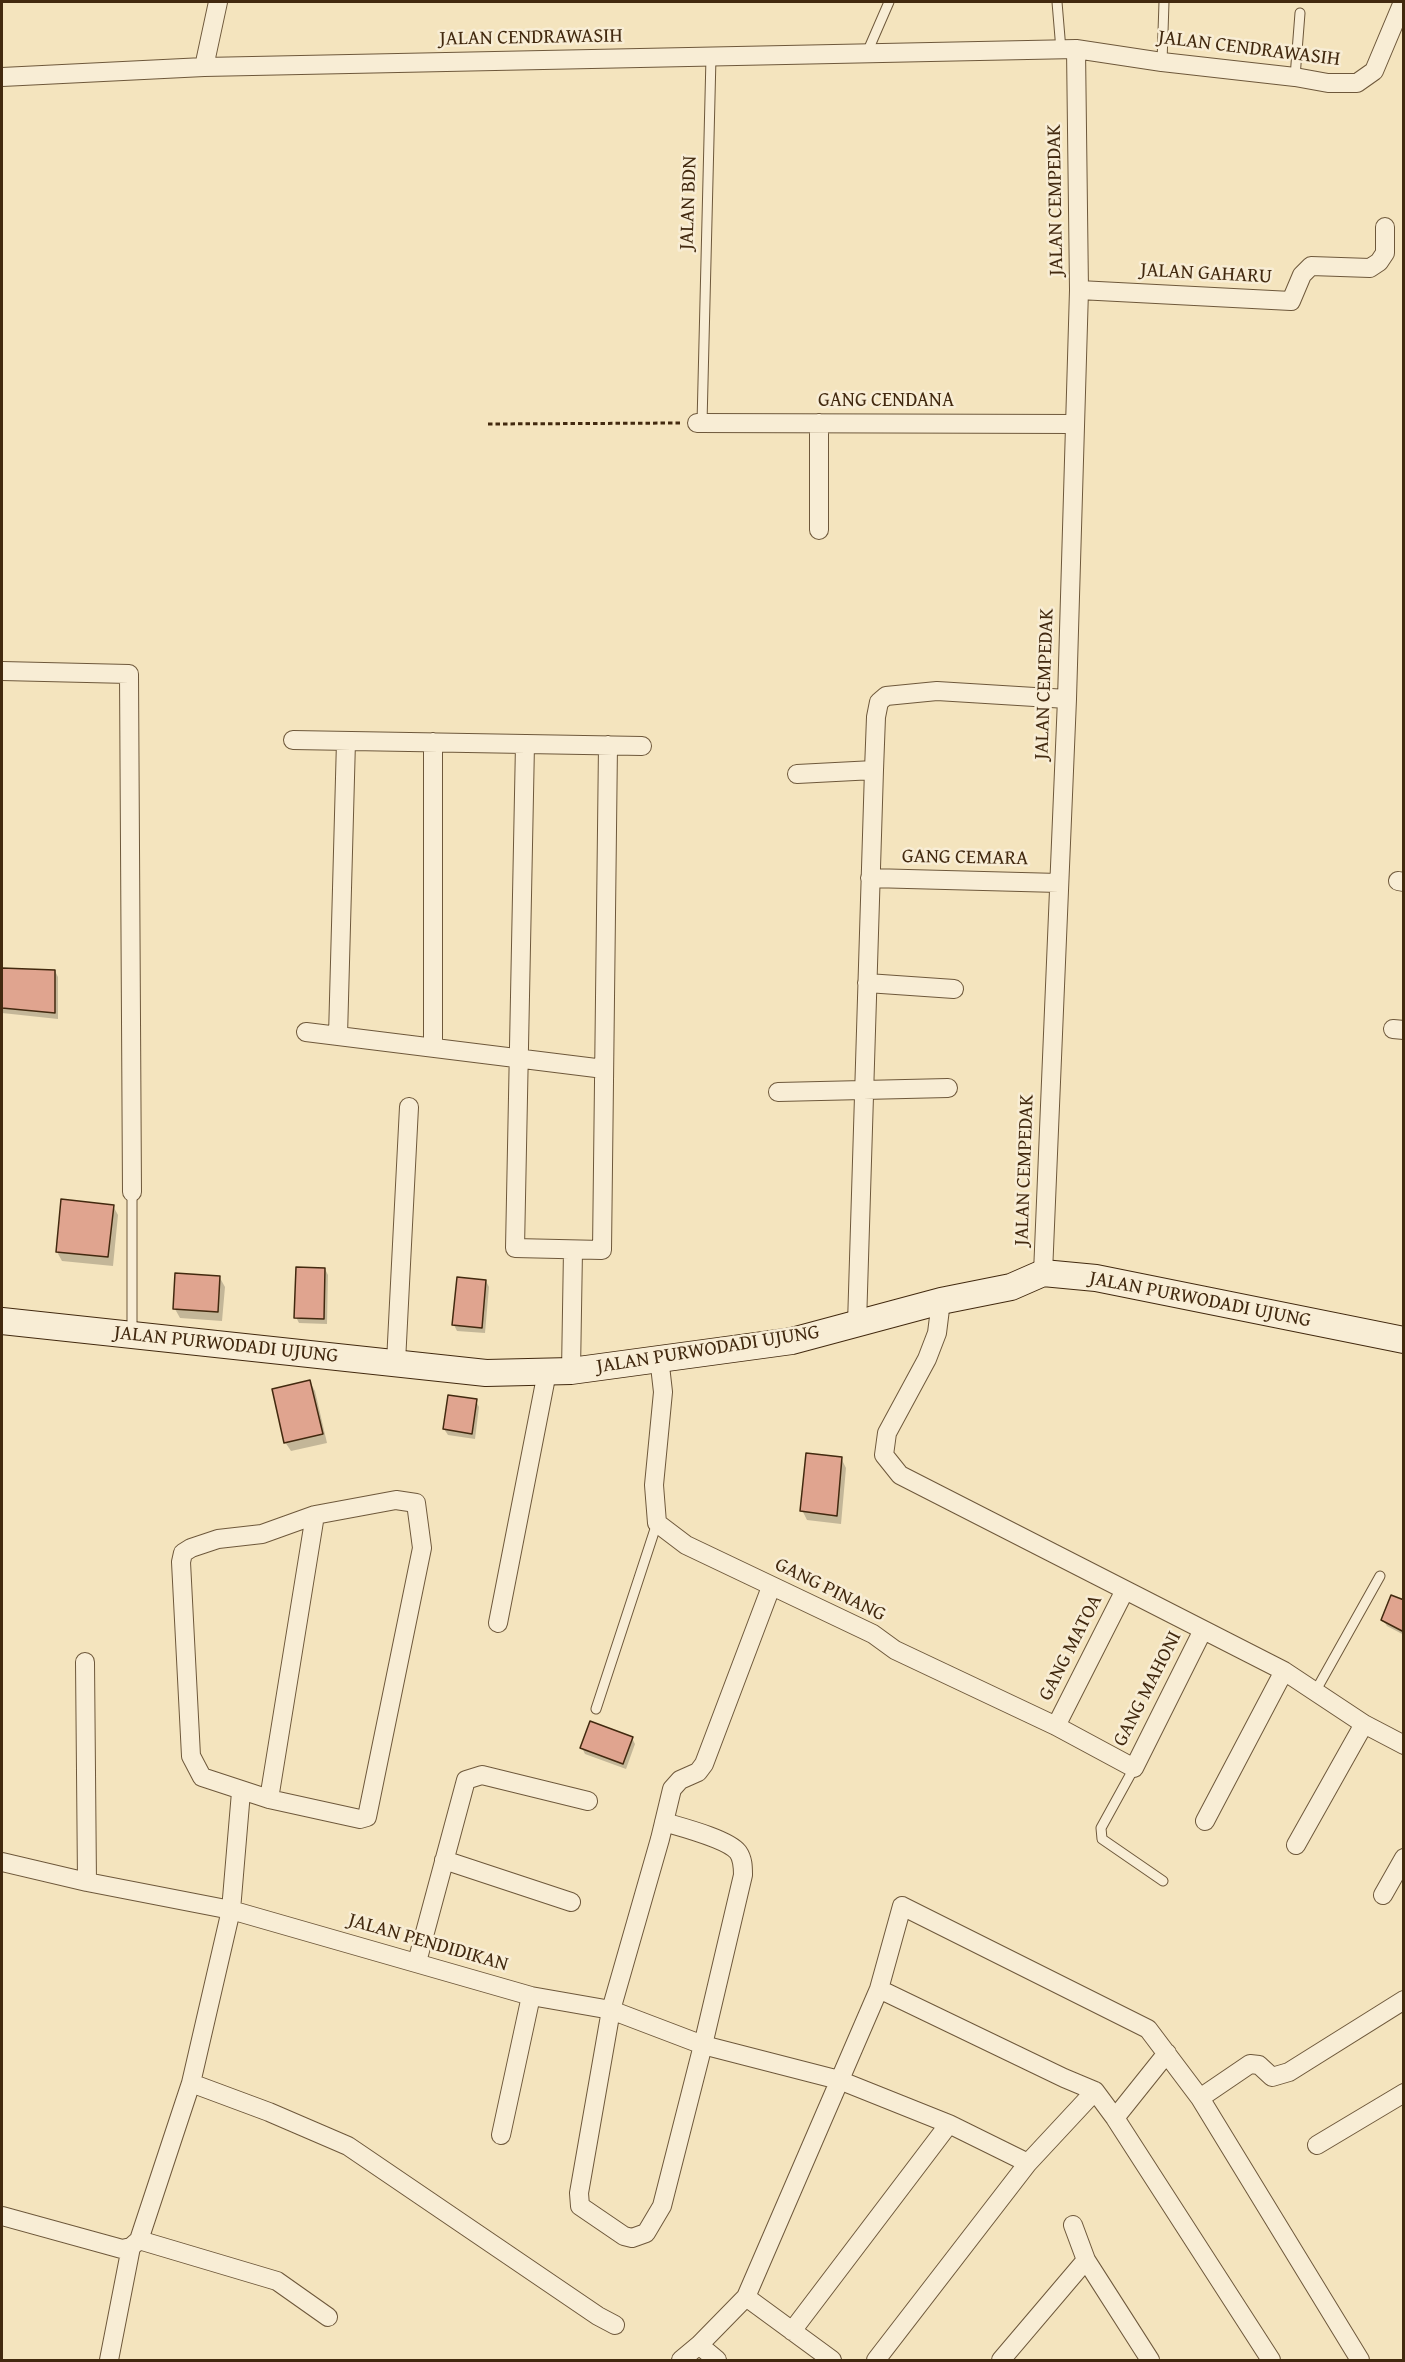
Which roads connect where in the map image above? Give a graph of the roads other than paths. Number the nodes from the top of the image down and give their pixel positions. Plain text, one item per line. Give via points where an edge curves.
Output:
1 (218, 2) edge
2 (889, 2) edge
3 (1057, 2) edge
4 (1164, 2) edge
5 (1403, 2) edge
6 (1300, 13) dead end
7 (1068, 50) junction
8 (866, 55) junction
9 (711, 57) junction
10 (1162, 62) junction
11 (204, 68) junction
12 (1295, 76) junction
13 (2, 77) edge
14 (1385, 227) dead end
15 (1079, 290) junction
16 (700, 423) joint
17 (819, 423) junction
18 (1075, 424) junction
19 (819, 530) dead end
20 (2, 671) edge
21 (1067, 699) junction
22 (293, 740) dead end
23 (345, 741) junction
24 (433, 742) junction
25 (525, 744) junction
26 (608, 745) junction
27 (642, 746) dead end
28 (874, 770) junction
29 (797, 774) dead end
30 (870, 878) junction
31 (1059, 883) junction
32 (867, 983) junction
33 (954, 989) dead end
34 (306, 1032) dead end
35 (338, 1036) junction
36 (433, 1047) junction
37 (519, 1058) junction
38 (604, 1069) junction
39 (948, 1088) dead end
40 (863, 1090) junction
41 (777, 1092) dead end
42 (408, 1107) dead end
43 (132, 1192) joint
44 (573, 1250) junction
45 (1043, 1274) junction
46 (941, 1301) junction
47 (2, 1321) edge
48 (857, 1324) junction
49 (132, 1336) junction
50 (1404, 1340) edge
51 (659, 1357) junction
52 (396, 1362) junction
53 (559, 1371) junction
54 (315, 1515) junction
55 (657, 1523) junction
56 (1380, 1576) dead end
57 (771, 1587) junction
58 (1125, 1590) junction
59 (498, 1623) dead end
60 (1203, 1630) junction
61 (85, 1662) dead end
62 (1284, 1671) junction
63 (1315, 1692) junction
64 (596, 1709) dead end
65 (1364, 1724) junction
66 (1056, 1726) junction
67 (1404, 1745) edge
68 (1134, 1768) junction
69 (241, 1792) junction
70 (269, 1799) junction
71 (588, 1801) dead end
72 (1205, 1821) dead end
73 (664, 1822) junction
74 (1296, 1845) dead end
75 (1404, 1858) edge
76 (444, 1860) junction
77 (2, 1862) edge
78 (1163, 1881) dead end
79 (87, 1882) junction
80 (1383, 1895) dead end
81 (571, 1902) dead end
82 (231, 1910) junction
83 (417, 1962) junction
84 (879, 1989) junction
85 (531, 1996) junction
86 (1404, 2000) edge
87 (611, 2010) junction
88 (703, 2045) junction
89 (1167, 2053) junction
90 (839, 2080) junction
91 (191, 2083) junction
92 (1095, 2091) junction
93 (1404, 2094) edge
94 (1200, 2098) junction
95 (1116, 2118) junction
96 (949, 2124) junction
97 (501, 2135) dead end
98 (1317, 2145) dead end
99 (1028, 2163) junction
100 (2, 2216) edge
101 (1073, 2225) dead end
102 (135, 2243) junction
103 (1086, 2260) junction
104 (746, 2297) junction
105 (328, 2318) dead end
106 (615, 2325) dead end
107 (792, 2331) junction
108 (699, 2346) junction
109 (1141, 2356) edge
110 (109, 2361) edge
111 (681, 2361) edge
112 (717, 2361) edge
113 (832, 2361) edge
114 (876, 2361) edge
115 (1001, 2361) edge
116 (1271, 2361) edge
117 (1360, 2361) edge

1 - 11 street
2 - 8 lane
3 - 7 lane
4 - 10 lane
5 - 12 street, JALAN CENDRAWASIH via 1374,71 1357,83 1328,83
6 - 12 lane
7 - 8 street, JALAN CENDRAWASIH
7 - 10 street, JALAN CENDRAWASIH
7 - 15 street, JALAN CEMPEDAK via 1077,97
8 - 9 street, JALAN CENDRAWASIH
9 - 11 street, JALAN CENDRAWASIH
9 - 16 lane, JALAN BDN
10 - 12 street, JALAN CENDRAWASIH
11 - 13 street, JALAN CENDRAWASIH
14 - 15 street, JALAN GAHARU via 1385,253 1379,262 1370,268 1311,266 1302,275 1291,300
15 - 18 street, JALAN CEMPEDAK
16 - 17 street, GANG CENDANA
17 - 18 street, GANG CENDANA
17 - 19 street
18 - 21 street, JALAN CEMPEDAK
20 - 43 street via 129,674
21 - 28 street via 937,691 886,696 879,702 876,717
21 - 31 street, JALAN CEMPEDAK
22 - 23 street
23 - 24 street
23 - 35 street
24 - 25 street
24 - 36 street
25 - 26 street
25 - 37 street
26 - 27 street
26 - 38 street
28 - 29 street
28 - 30 street
30 - 31 street, GANG CEMARA
30 - 32 street
31 - 45 street, JALAN CEMPEDAK
32 - 33 street
32 - 40 street
34 - 35 street
35 - 36 street
36 - 37 street
37 - 38 street
37 - 44 street via 515,1248
38 - 44 street via 602,1250
39 - 40 street
40 - 41 street
40 - 48 street
42 - 52 street
43 - 49 lane
44 - 53 street
45 - 46 street, JALAN PURWODADI UJUNG via 1011,1287
45 - 50 street, JALAN PURWODADI UJUNG via 1095,1278
46 - 48 street, JALAN PURWODADI UJUNG
46 - 58 street via 937,1333 887,1433 884,1455 900,1475
47 - 49 street, JALAN PURWODADI UJUNG
48 - 51 street, JALAN PURWODADI UJUNG via 792,1341
49 - 52 street, JALAN PURWODADI UJUNG
51 - 53 street, JALAN PURWODADI UJUNG
51 - 55 street via 663,1392 654,1485
52 - 53 street, JALAN PURWODADI UJUNG via 486,1372
53 - 59 street
54 - 69 street via 262,1534 218,1539 183,1553 191,1756 202,1777
54 - 70 street
54 - 70 street via 396,1500 416,1503 422,1548 367,1818 360,1820
55 - 57 street, GANG PINANG via 686,1545
55 - 64 lane
56 - 63 lane
57 - 66 street, GANG PINANG
57 - 73 street via 704,1764 672,1789
58 - 60 street
58 - 66 street, GANG MATOA
60 - 62 street
60 - 68 street, GANG MAHONI
61 - 79 street
62 - 63 street
62 - 72 street
63 - 65 street
65 - 67 street
65 - 74 street
66 - 68 street, GANG PINANG
68 - 78 lane via 1100,1834
69 - 70 street
69 - 82 street
71 - 76 street via 482,1775 472,1776 466,1780
73 - 87 street
73 - 88 street via 718,1840 738,1851 742,1860 743,1875
75 - 80 street
76 - 81 street
76 - 83 street
77 - 79 street, JALAN PENDIDIKAN
79 - 82 street, JALAN PENDIDIKAN
82 - 83 street, JALAN PENDIDIKAN
82 - 91 street
83 - 85 street, JALAN PENDIDIKAN
84 - 89 street via 902,1906 1148,2029
84 - 90 street
84 - 92 street
85 - 87 street, JALAN PENDIDIKAN
85 - 97 street
86 - 94 street via 1289,2072 1272,2077 1259,2065 1251,2064
87 - 88 street, JALAN PENDIDIKAN
87 - 88 street via 579,2193 580,2206 624,2236 632,2238 646,2233 662,2206
88 - 90 street, JALAN PENDIDIKAN
89 - 94 street
89 - 95 street
90 - 96 street, JALAN PENDIDIKAN
90 - 104 street
91 - 102 street
91 - 106 street via 348,2146
92 - 95 street
92 - 99 street
93 - 98 street
94 - 117 street
95 - 116 street
96 - 99 street, JALAN PENDIDIKAN
96 - 107 street
99 - 114 street
100 - 102 street via 122,2248
101 - 103 street
102 - 105 street via 277,2281
102 - 110 street
103 - 109 street
103 - 115 street
104 - 107 street
104 - 108 street
107 - 113 street
108 - 111 street
108 - 112 street

